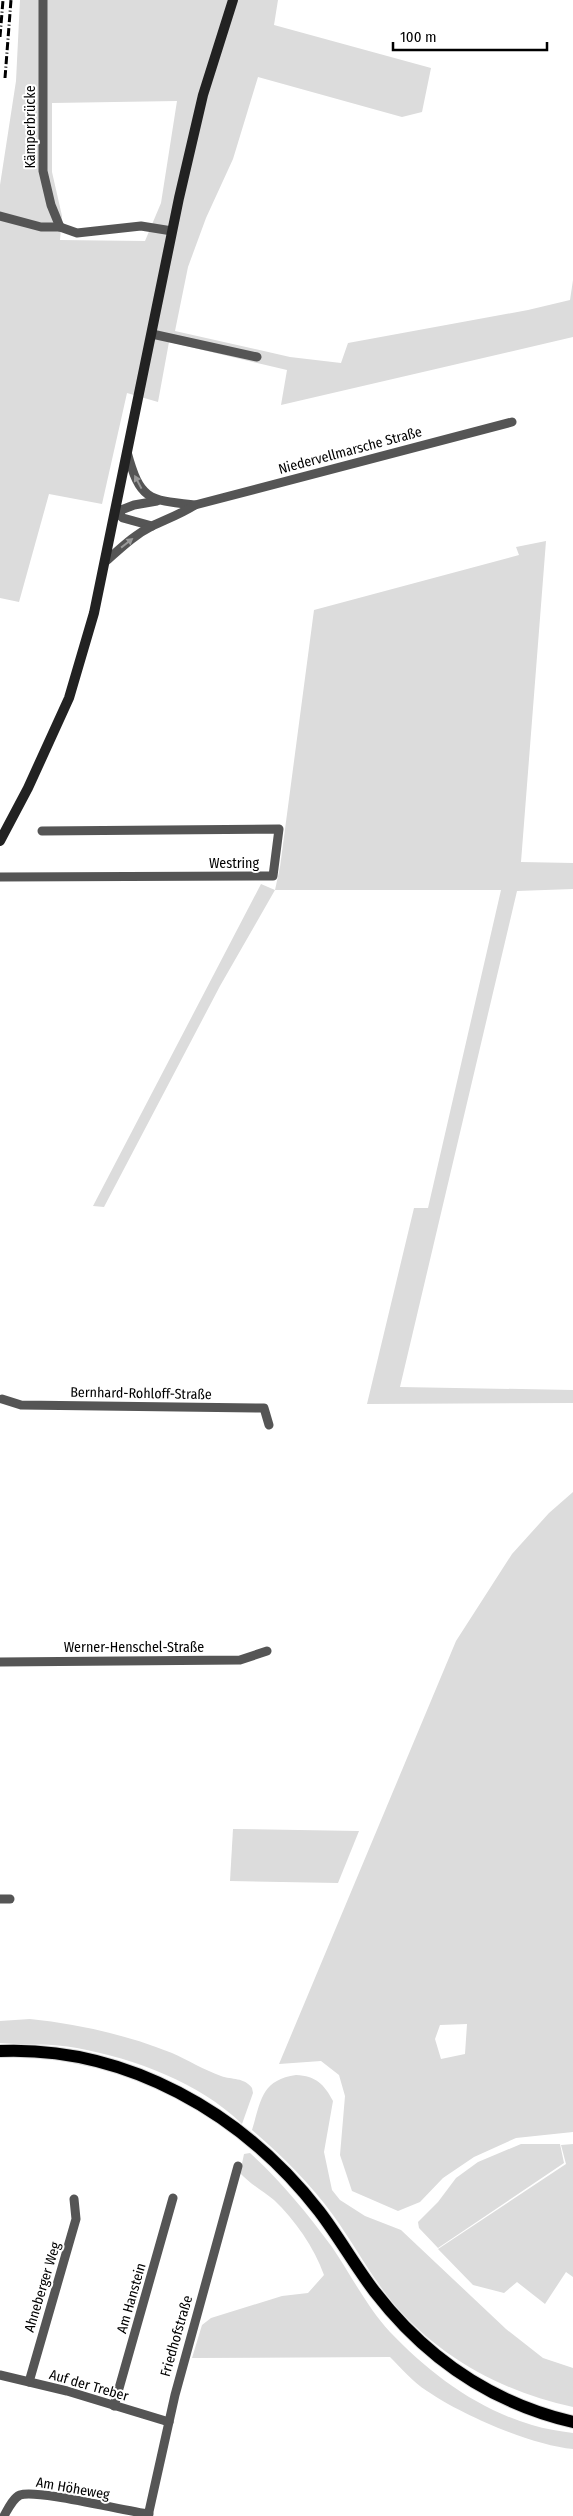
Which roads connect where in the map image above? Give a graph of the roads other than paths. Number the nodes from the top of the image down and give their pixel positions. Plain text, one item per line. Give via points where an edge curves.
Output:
1 (43, 0) edge
2 (234, 0) edge
3 (0, 216) edge
4 (60, 228) junction
5 (172, 231) junction
6 (152, 334) junction
7 (257, 357) dead end
8 (512, 422) dead end
9 (127, 452) junction
10 (157, 501) junction
11 (195, 505) junction
12 (116, 512) junction
13 (152, 526) junction
14 (105, 562) junction
15 (42, 831) dead end
16 (0, 841) edge
17 (0, 876) edge
18 (1, 1401) edge
19 (269, 1425) dead end
20 (267, 1651) dead end
21 (0, 1662) edge
22 (0, 1899) edge
23 (10, 1900) dead end
24 (0, 2051) edge
25 (238, 2166) dead end
26 (172, 2198) dead end
27 (74, 2199) dead end
28 (0, 2375) edge
29 (28, 2382) junction
30 (114, 2406) junction
31 (169, 2422) junction
32 (573, 2422) edge
33 (148, 2515) edge
34 (4, 2516) edge

1 - 4 street, Kämperbrücke via 43,171
2 - 5 main road via 203,95
3 - 4 street
4 - 5 street via 77,233 141,226
5 - 6 main road
6 - 7 street
6 - 9 main road
8 - 11 street, Niedervellmarsche Straße
10 -> 9 street via 139,488
9 - 12 main road
10 - 11 street, Niedervellmarsche Straße
10 - 12 street, Niedervellmarsche Straße
11 - 13 street, Niedervellmarsche Straße
12 - 13 street via 123,518
12 - 14 main road
14 -> 13 street, Niedervellmarsche Straße
14 - 16 main road via 70,698
15 - 17 street, Westring via 279,828 272,876
18 - 19 street, Bernhard-Rohloff-Straße via 21,1405 264,1408
20 - 21 street, Werner-Henschel-Straße via 240,1660
22 - 23 street
24 - 32 main road via 68,2055 111,2065 151,2079 202,2104 238,2128 284,2171 319,2211 374,2291 420,2343 480,2388 516,2404
25 - 31 street, Friedhofstraße via 188,2341
26 - 30 street, Am Hanstein
27 - 29 street, Ahneberger Weg via 76,2219
28 - 29 street, Auf der Treber
29 - 30 street, Auf der Treber
30 - 31 street, Auf der Treber
31 - 33 street, Friedhofstraße
33 - 34 street, Am Höheweg via 41,2494 22,2494

